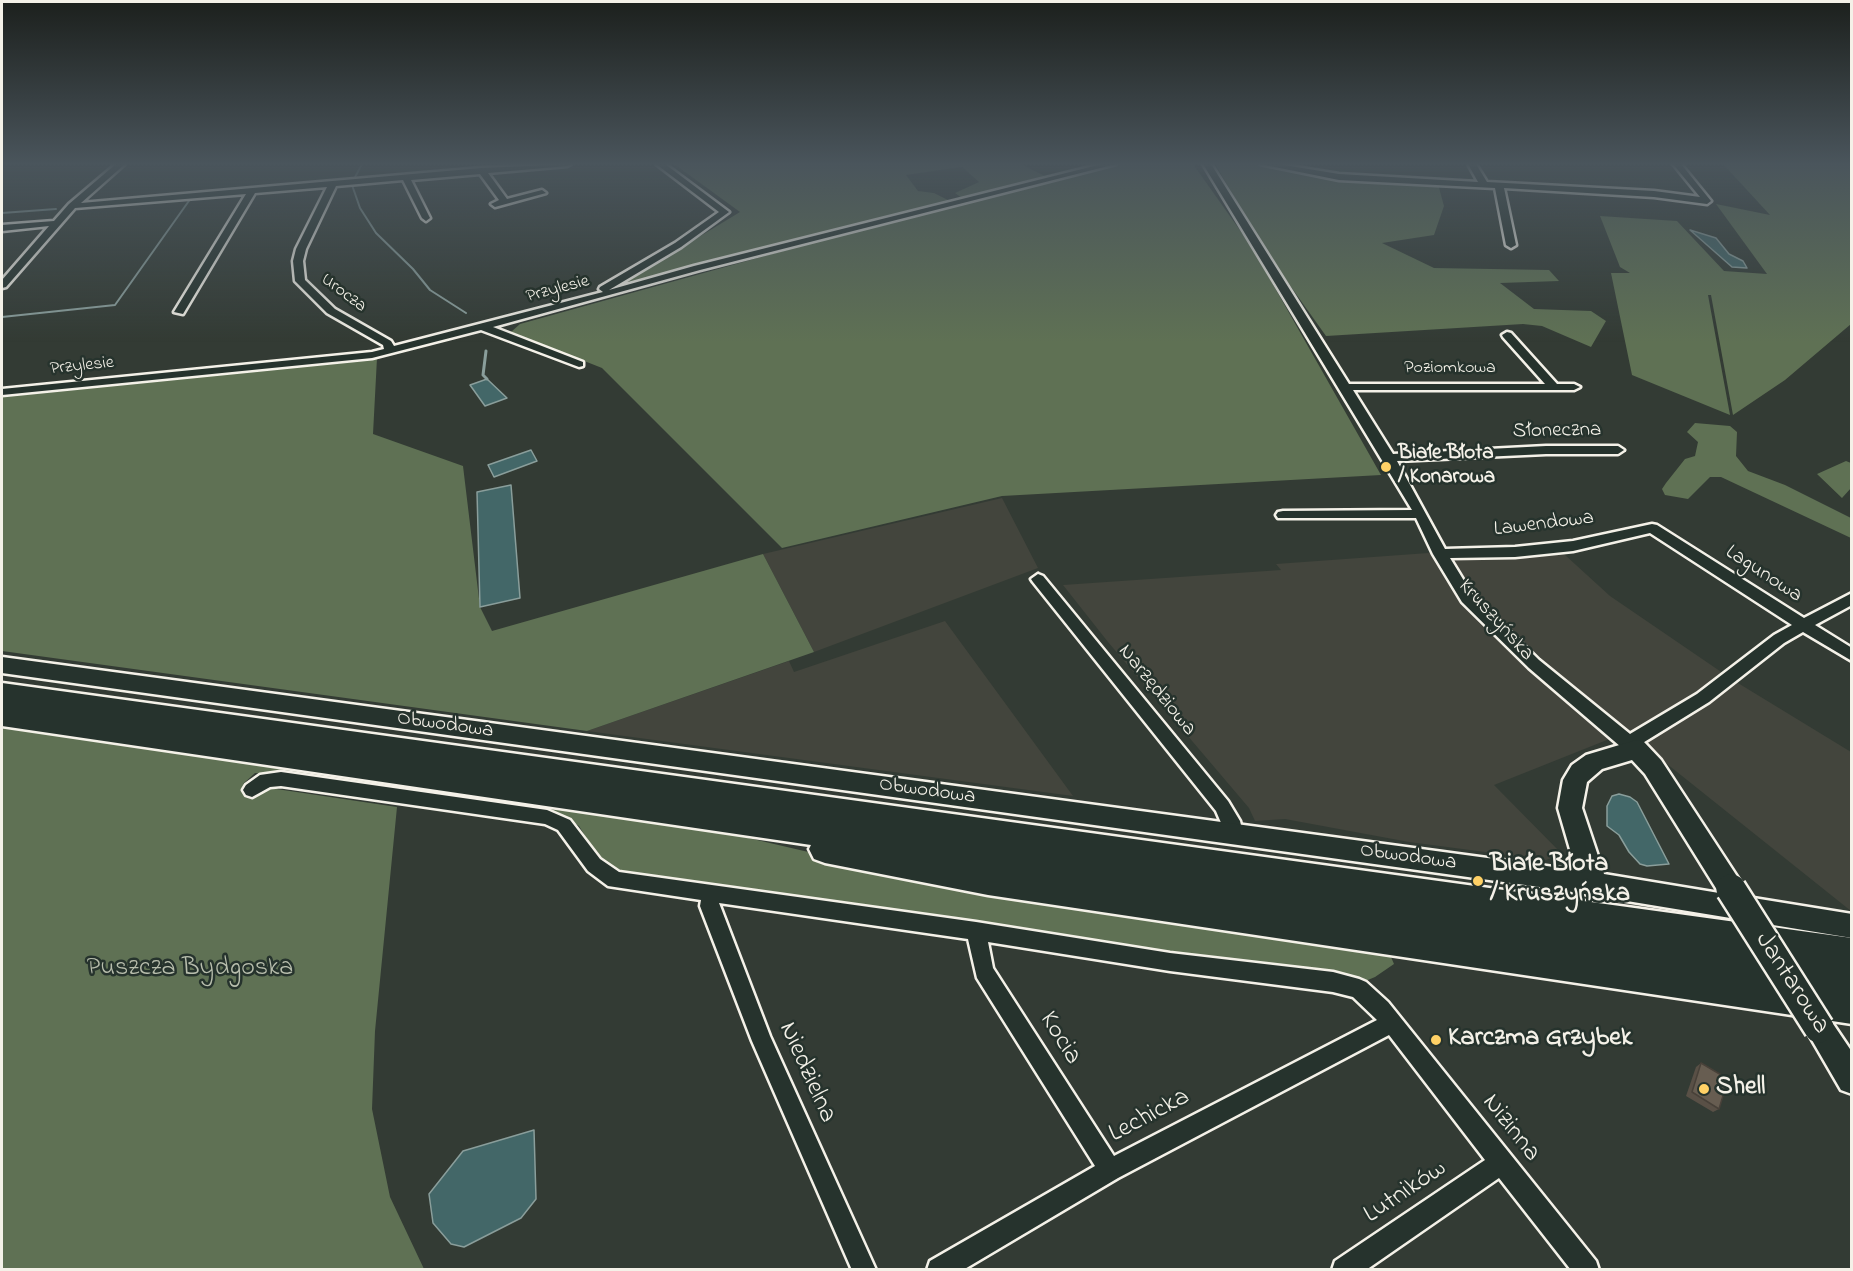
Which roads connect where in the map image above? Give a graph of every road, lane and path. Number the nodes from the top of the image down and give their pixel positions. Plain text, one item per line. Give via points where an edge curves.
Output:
1 (54, 223) edge
2 (57, 223) edge
3 (232, 223) edge
4 (313, 223) edge
5 (709, 223) edge
6 (875, 223) edge
7 (1244, 223) edge
8 (1507, 223) edge
9 (2, 228) edge
10 (1511, 245) dead end
11 (2, 285) edge
12 (586, 300) junction
13 (179, 312) dead end
14 (483, 327) junction
15 (1507, 335) dead end
16 (391, 351) junction
17 (579, 364) dead end
18 (1553, 386) junction
19 (1346, 387) junction
20 (1574, 387) dead end
21 (2, 392) edge
22 (1618, 450) dead end
23 (1389, 458) junction
24 (1421, 514) junction
25 (1283, 515) dead end
26 (1652, 528) joint
27 (1440, 554) junction
28 (1038, 579) dead end
29 (1851, 598) edge
30 (1803, 627) junction
31 (1851, 656) edge
32 (2, 665) edge
33 (2, 694) edge
34 (2, 715) edge
35 (1632, 746) junction
36 (252, 790) dead end
37 (703, 816) junction
38 (1234, 834) junction
39 (1594, 885) junction
40 (1731, 890) joint
41 (711, 895) junction
42 (1851, 926) edge
43 (976, 931) junction
44 (1851, 955) edge
45 (1851, 980) edge
46 (1851, 1006) edge
47 (1391, 1023) junction
48 (1851, 1079) edge
49 (1501, 1163) junction
50 (1110, 1170) junction
51 (864, 1269) edge
52 (939, 1269) edge
53 (1344, 1269) edge
54 (1587, 1269) edge

1 - 9 street
2 - 11 street
3 - 13 street
4 - 16 street, Urocza via 298,261 300,281 331,311 387,344
5 - 12 street
6 - 12 street, Przylesie
7 - 19 street, Kruszyńska
8 - 10 street
12 - 14 street, Przylesie
14 - 16 street, Przylesie
14 - 17 street
15 - 18 street, Poziomkowa
16 - 21 street, Przylesie
18 - 19 street, Poziomkowa
18 - 20 street, Poziomkowa
19 - 23 street, Kruszyńska
22 - 23 street, Słoneczna
23 - 24 street, Kruszyńska
24 - 25 street
24 - 27 street, Kruszyńska
26 - 27 street, Lawendowa via 1573,546
26 - 30 street, Lagunowa
27 - 35 street, Kruszyńska via 1467,597 1534,664
28 - 38 street, Narzędziowa via 1222,806
29 - 30 street
30 - 31 street, Lagunowa
30 - 35 street via 1779,639 1703,698 1635,739
32 - 38 street, Obwodowa
33 - 44 highway
34 - 37 highway
35 - 39 street via 1594,762 1575,780 1570,808
35 - 40 street, Kruszyńska via 1653,767
36 - 41 street, Nizinna via 266,780 281,778 547,817 564,825 594,866 615,880
37 - 45 highway
37 - 46 highway via 785,840 978,879
38 - 39 street, Obwodowa
39 - 42 street, Obwodowa
40 - 48 street, Jantarowa, bridge
41 - 43 street, Nizinna
41 - 51 street, Niedzielna via 709,906 762,1041
43 - 47 street, Nizinna via 1170,962 1333,982 1359,989
43 - 50 street, Kocia via 984,971
47 - 49 street, Nizinna
47 - 50 street, Lechicka
49 - 53 street, Lutników
49 - 54 street, Nizinna
50 - 52 street, Lechicka

